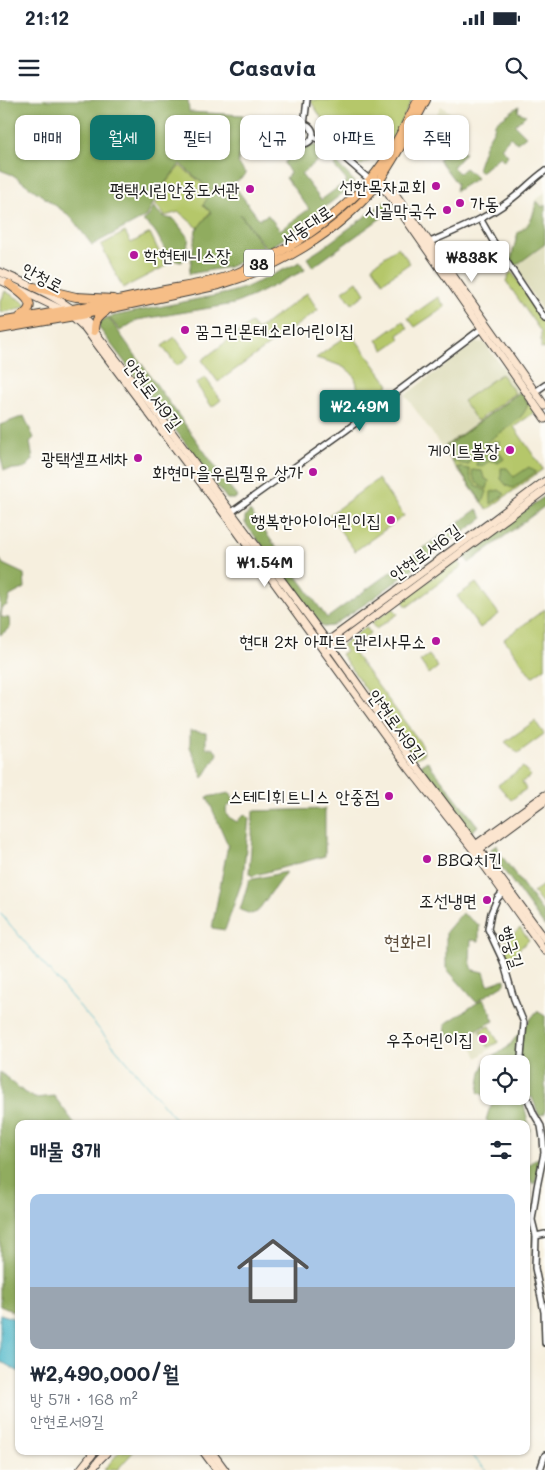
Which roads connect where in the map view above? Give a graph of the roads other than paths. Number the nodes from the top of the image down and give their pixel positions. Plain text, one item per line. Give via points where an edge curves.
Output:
1 (307, 100) edge
2 (418, 100) edge
3 (426, 100) edge
4 (305, 117) edge
5 (305, 125) edge
6 (313, 136) junction
7 (305, 144) edge
8 (545, 171) edge
9 (370, 180) junction
10 (378, 183) junction
11 (481, 220) junction
12 (421, 241) junction
13 (430, 242) junction
14 (0, 272) edge
15 (0, 280) edge
16 (9, 284) junction
17 (34, 287) junction
18 (125, 299) junction
19 (109, 309) junction
20 (64, 311) junction
21 (75, 313) junction
22 (17, 319) junction
23 (545, 319) edge
24 (0, 322) edge
25 (484, 327) junction
26 (0, 329) edge
27 (94, 331) junction
28 (545, 385) edge
29 (535, 392) junction
30 (545, 406) edge
31 (545, 419) edge
32 (545, 481) edge
33 (545, 490) edge
34 (228, 514) junction
35 (324, 644) junction
36 (329, 651) junction
37 (545, 795) edge
38 (545, 801) edge
39 (476, 849) junction
40 (505, 891) junction
41 (545, 939) edge
42 (545, 951) edge
43 (543, 1128) edge
44 (545, 1234) edge
45 (536, 1236) junction
46 (545, 1343) edge
47 (92, 1455) edge
48 (104, 1455) edge
49 (206, 1455) edge
50 (214, 1455) edge
51 (545, 1455) edge
52 (80, 1470) edge
53 (92, 1470) edge
54 (218, 1470) edge
55 (225, 1470) edge
56 (540, 1470) edge

1 - 4 street
2 - 9 main road, 서동대로 / 38
3 - 10 main road, 서동대로 / 38
5 - 6 street via 310,126
6 - 7 street
6 - 9 street
8 - 11 street via 510,201
9 - 10 street
9 - 18 main road, 서동대로 / 38 via 307,235 263,261 216,280
10 - 12 street
10 - 13 street via 391,188
10 - 19 main road, 서동대로 / 38 via 341,220 316,239 263,269 219,285
11 - 13 street
11 - 23 street
12 - 13 street
12 - 25 street
13 - 25 street
14 - 17 street, 안청로
15 - 16 street, 안청로
16 - 20 street, 안청로
16 - 22 main road via 31,305
17 - 18 main road via 76,297
17 - 21 street, 안청로
18 - 21 main road, 서동대로 / 38
19 - 21 main road, 서동대로 / 38
19 - 27 main road via 96,318
20 - 21 main road, 서동대로 / 38
20 - 22 main road, 서동대로 / 38
21 - 26 main road, 서동대로 / 38
21 - 27 street
21 - 34 street, 안현로서9길
22 - 24 main road, 서동대로 / 38
25 - 29 street
25 - 31 street
25 - 34 street
27 - 34 street
28 - 29 street
29 - 30 street
32 - 35 street, 안현로서6길
33 - 36 street, 안현로서6길
34 - 35 street, 안현로서9길
35 - 36 street, 안현로서9길
36 - 39 street, 안현로서9길 via 409,768
37 - 39 street
38 - 39 street
39 - 40 street, 안현로서9길
40 - 41 street
40 - 42 street
40 - 43 street, 행궁길 via 497,899 488,928 524,1022 521,1057 526,1092
43 - 45 street, 행궁길 via 544,1153 532,1220
44 - 45 street
45 - 46 street, 행궁길 via 535,1268 544,1312
47 - 52 street
48 - 53 street
49 - 54 street
50 - 55 street
51 - 56 street

